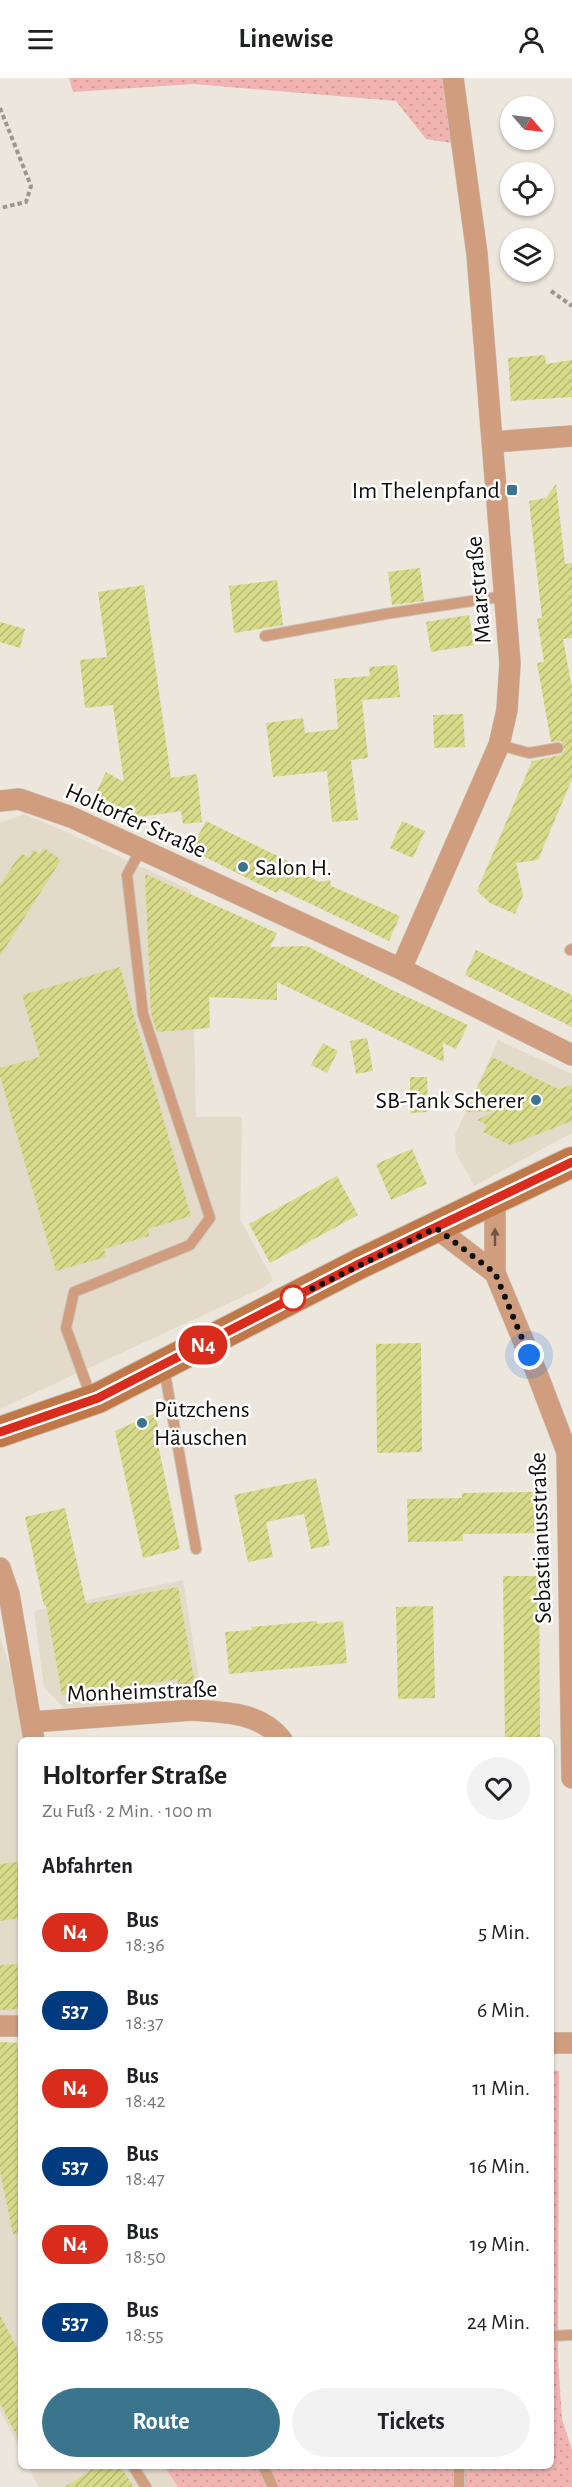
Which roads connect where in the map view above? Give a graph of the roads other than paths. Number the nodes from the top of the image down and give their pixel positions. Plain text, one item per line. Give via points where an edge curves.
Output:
1 (453, 78) edge
2 (572, 436) edge
3 (493, 442) junction
4 (505, 596) junction
5 (265, 636) dead end
6 (499, 745) junction
7 (558, 748) dead end
8 (0, 801) edge
9 (141, 849) junction
10 (401, 969) junction
11 (572, 1056) edge
12 (572, 1161) edge
13 (495, 1200) junction
14 (436, 1228) junction
15 (495, 1273) junction
16 (163, 1365) junction
17 (93, 1400) junction
18 (0, 1432) edge
19 (569, 1452) edge
20 (196, 1550) dead end
21 (570, 1559) edge
22 (0, 1568) edge
23 (33, 1731) edge
24 (278, 1737) edge
25 (572, 1778) edge
26 (0, 2026) edge
27 (18, 2026) edge
28 (554, 2043) edge
29 (572, 2043) edge
30 (572, 2335) edge
31 (554, 2336) edge
32 (135, 2469) edge
33 (264, 2469) edge
34 (459, 2469) edge
35 (146, 2487) edge
36 (273, 2487) edge
37 (459, 2487) edge

1 - 3 street, Maarstraße via 477,254
2 - 3 street
3 - 4 street, Maarstraße
4 - 5 lane
4 - 6 street, Maarstraße via 510,663 507,710
6 - 7 lane via 529,753
6 - 10 street, Maarstraße
8 - 9 street, Holtorfer Straße via 20,799 36,804
9 - 10 street, Holtorfer Straße
9 - 17 lane via 127,875 142,1014 210,1218 190,1245 74,1292 66,1328
10 - 11 street, Holtorfer Straße
12 - 13 street
13 - 14 street
15 -> 13 street, Sebastianusstraße
14 - 15 street
14 - 16 street
15 - 19 street, Sebastianusstraße
16 - 17 street
16 - 20 lane
17 - 18 street
19 - 21 street, Sebastianusstraße
21 - 25 street, Sebastianusstraße
22 - 23 street via 9,1594
23 - 24 street, Monheimstraße via 192,1710 244,1714
26 - 27 street
28 - 29 street
30 - 31 lane
32 - 35 lane
33 - 36 lane
34 - 37 lane

